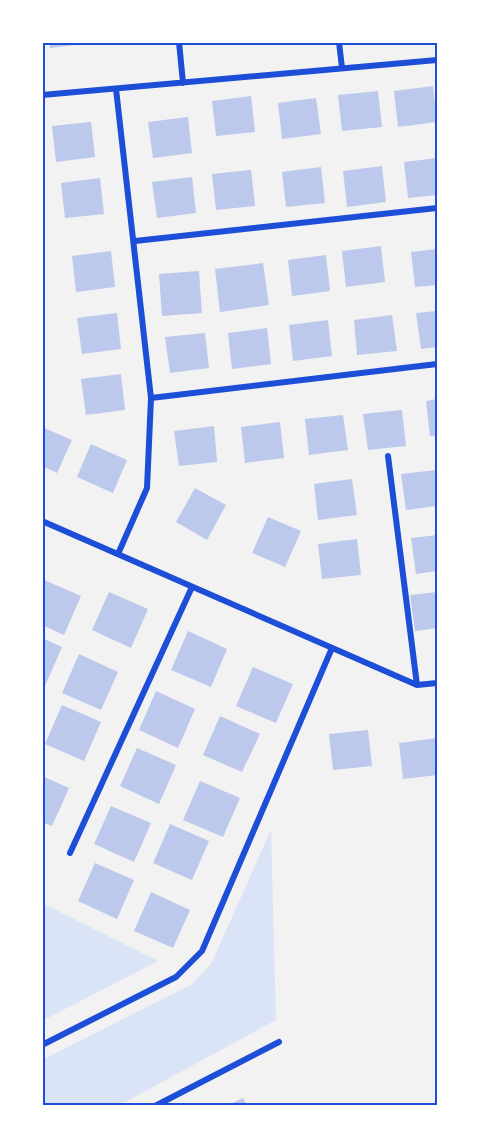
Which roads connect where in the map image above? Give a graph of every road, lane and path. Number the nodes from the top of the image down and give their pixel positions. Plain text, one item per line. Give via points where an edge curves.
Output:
1 (179, 42) edge
2 (339, 42) edge
3 (437, 60) edge
4 (342, 68) junction
5 (183, 83) junction
6 (116, 88) junction
7 (42, 95) edge
8 (437, 208) edge
9 (135, 241) junction
10 (437, 364) edge
11 (151, 398) junction
12 (388, 456) dead end
13 (42, 521) edge
14 (118, 554) junction
15 (192, 586) junction
16 (332, 648) junction
17 (437, 683) edge
18 (417, 685) junction
19 (70, 853) dead end
20 (279, 1042) dead end
21 (42, 1045) edge
22 (155, 1106) edge

1 - 5 street
2 - 4 street
3 - 4 street
4 - 5 street
5 - 6 street
6 - 7 street
6 - 9 street
8 - 9 street
9 - 11 street
10 - 11 street
11 - 14 street via 147,488
12 - 18 street
13 - 14 street
14 - 15 street
15 - 16 street
15 - 19 street
16 - 18 street
16 - 21 street via 202,951 177,977
17 - 18 street
20 - 22 street

